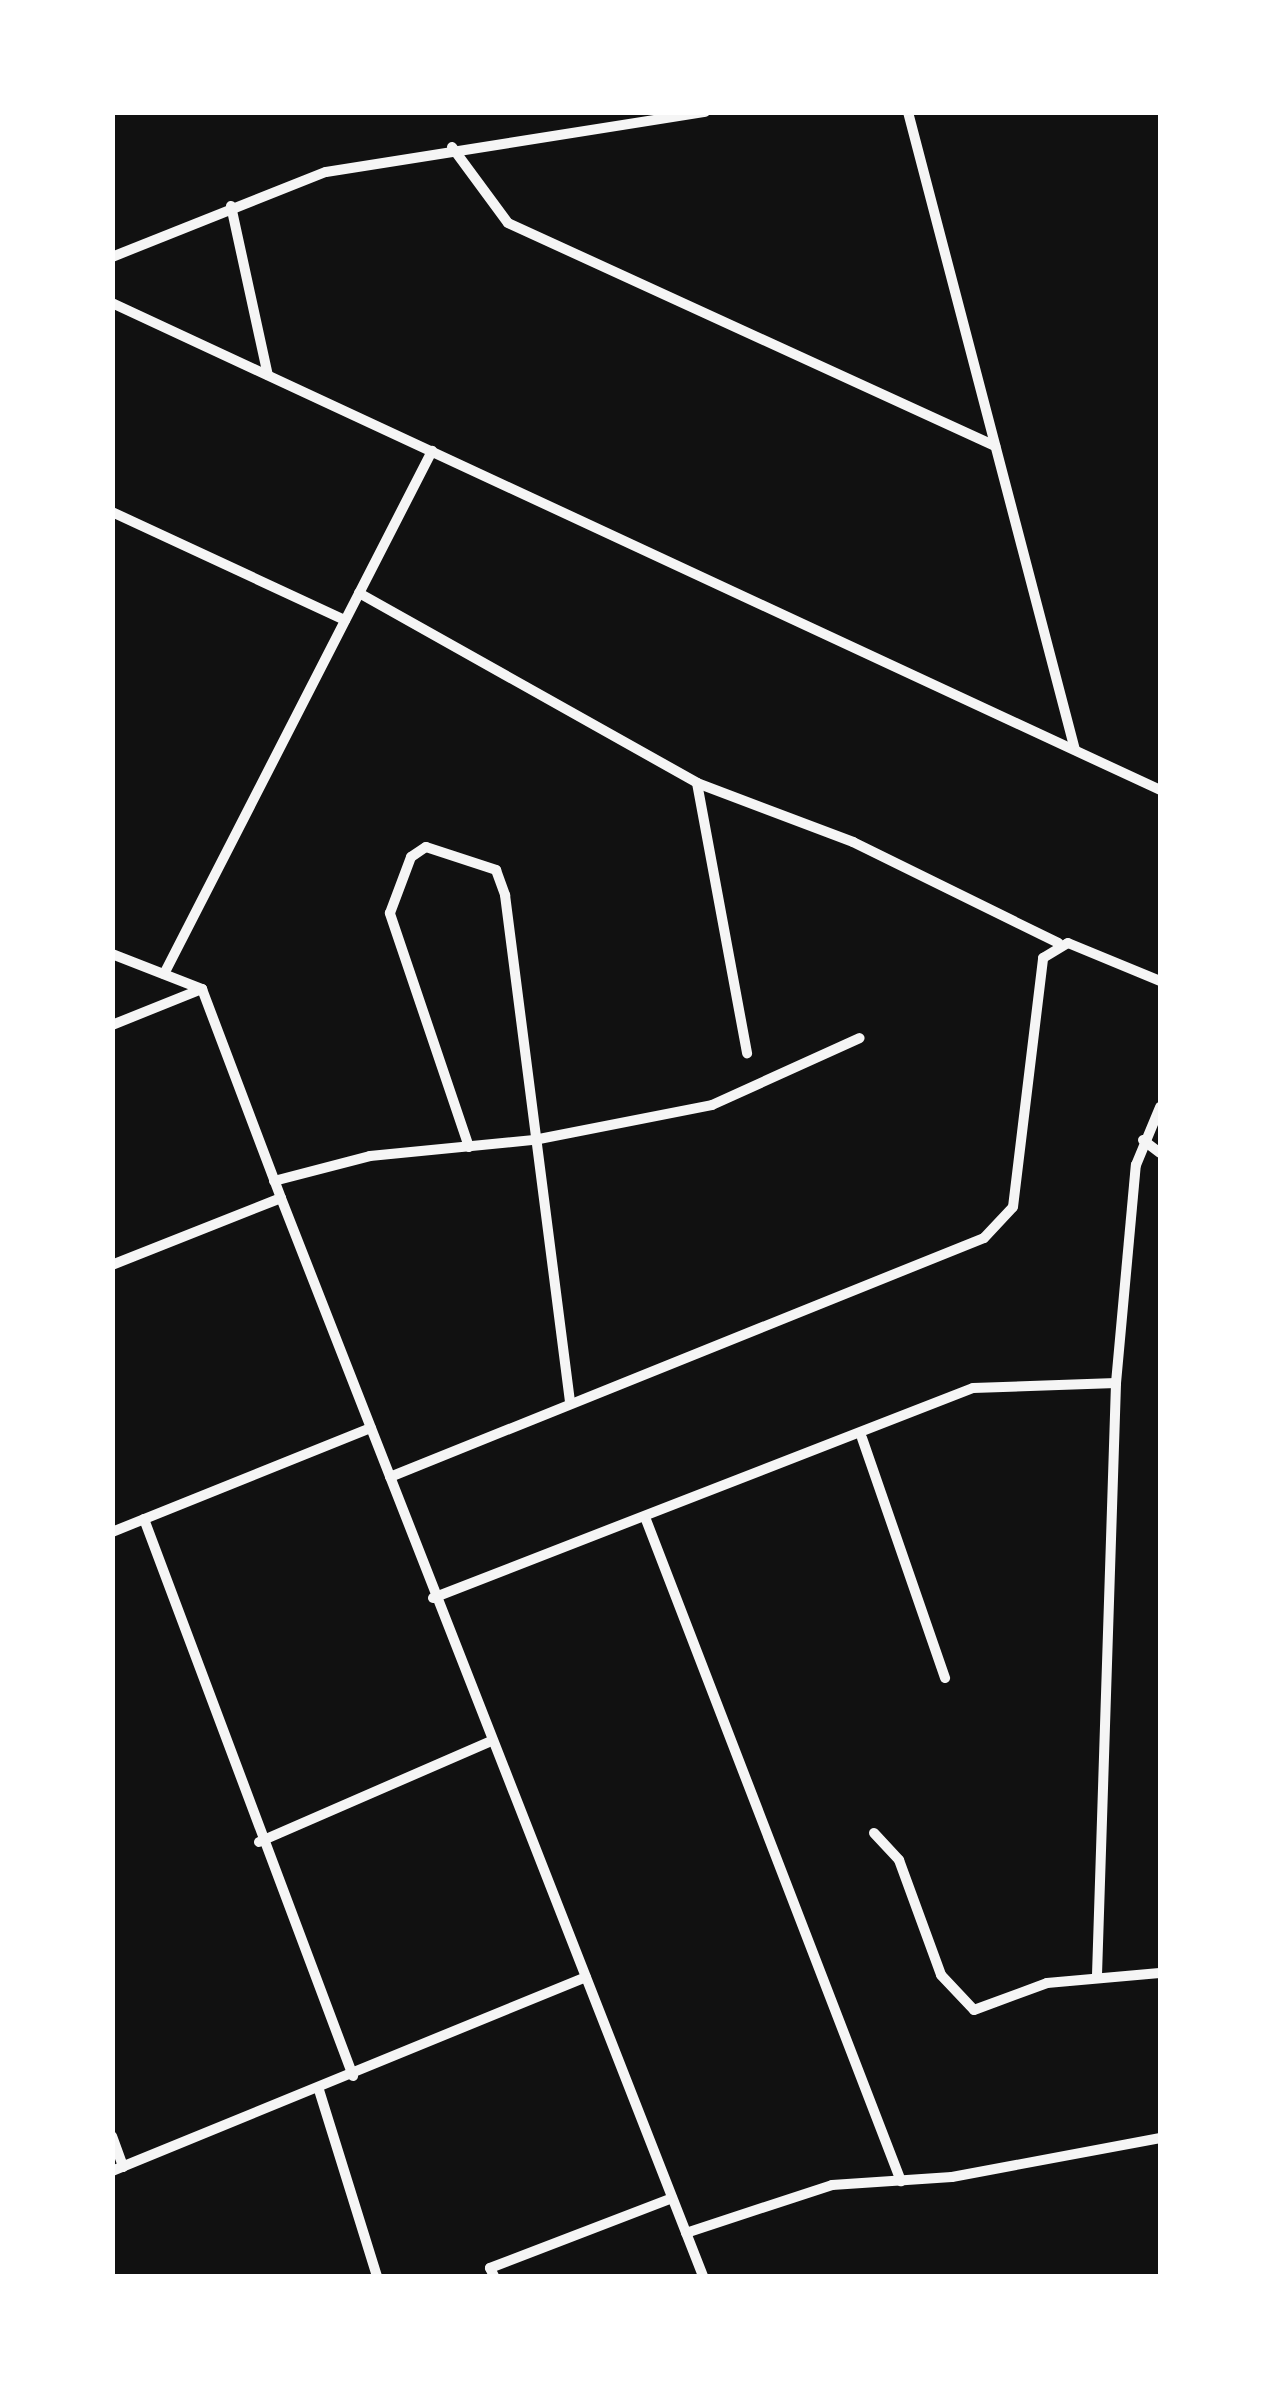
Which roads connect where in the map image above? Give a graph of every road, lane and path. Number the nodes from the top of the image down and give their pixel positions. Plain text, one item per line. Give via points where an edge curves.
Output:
1 (705, 112) edge
2 (908, 112) edge
3 (452, 146) junction
4 (231, 206) junction
5 (112, 257) edge
6 (112, 303) edge
7 (268, 375) junction
8 (995, 446) junction
9 (432, 451) junction
10 (112, 512) edge
11 (359, 593) junction
12 (346, 620) junction
13 (1075, 750) junction
14 (697, 783) junction
15 (1160, 790) edge
16 (1058, 943) junction
17 (112, 954) edge
18 (164, 974) junction
19 (1160, 982) edge
20 (202, 989) junction
21 (112, 1024) edge
22 (860, 1038) dead end
23 (746, 1053) dead end
24 (1160, 1107) edge
25 (534, 1140) junction
26 (1143, 1140) junction
27 (469, 1146) junction
28 (1160, 1153) edge
29 (274, 1180) junction
30 (281, 1198) junction
31 (112, 1265) edge
32 (1116, 1383) junction
33 (570, 1402) junction
34 (371, 1428) junction
35 (862, 1438) junction
36 (390, 1477) junction
37 (645, 1517) junction
38 (144, 1520) junction
39 (112, 1532) edge
40 (433, 1598) junction
41 (945, 1678) dead end
42 (491, 1741) junction
43 (874, 1833) dead end
44 (259, 1842) junction
45 (1160, 1973) edge
46 (1097, 1975) junction
47 (586, 1977) junction
48 (352, 2076) junction
49 (320, 2090) junction
50 (112, 2136) edge
51 (1160, 2138) edge
52 (118, 2169) edge
53 (901, 2180) junction
54 (672, 2198) junction
55 (686, 2233) junction
56 (377, 2276) edge
57 (494, 2276) edge
58 (703, 2276) edge

1 - 3 street
2 - 8 street
3 - 4 street via 311,176
3 - 8 street via 508,223
4 - 5 street
4 - 7 street
6 - 7 street
7 - 9 street
8 - 13 street
9 - 11 street
9 - 13 street
10 - 12 street
11 - 12 street
11 - 14 street
12 - 18 street
13 - 15 street
14 - 16 street via 853,842
14 - 23 street
16 - 19 street
16 - 33 street via 1038,970 1006,1221 961,1248
17 - 18 street
18 - 20 street
20 - 21 street
20 - 29 street
22 - 25 street via 712,1105
24 - 26 street
25 - 27 street
25 - 27 street via 500,876 426,846 411,857 390,912
25 - 33 street
26 - 28 street
26 - 32 street
27 - 29 street via 370,1156
29 - 30 street
30 - 31 street
30 - 34 street
32 - 35 street via 1000,1382
32 - 46 street
33 - 36 street
34 - 36 street
34 - 38 street
35 - 37 street
35 - 41 street
36 - 40 street
37 - 40 street
37 - 53 street
38 - 39 street
38 - 44 street
40 - 42 street
42 - 44 street
42 - 47 street
43 - 46 street via 899,1860 961,2002 986,2012 1047,1983
44 - 48 street
45 - 46 street
47 - 48 street
47 - 54 street
48 - 49 street
49 - 52 street
49 - 56 street
50 - 52 street
51 - 53 street
53 - 55 street via 832,2185
54 - 55 street
54 - 57 street via 490,2268
55 - 58 street

